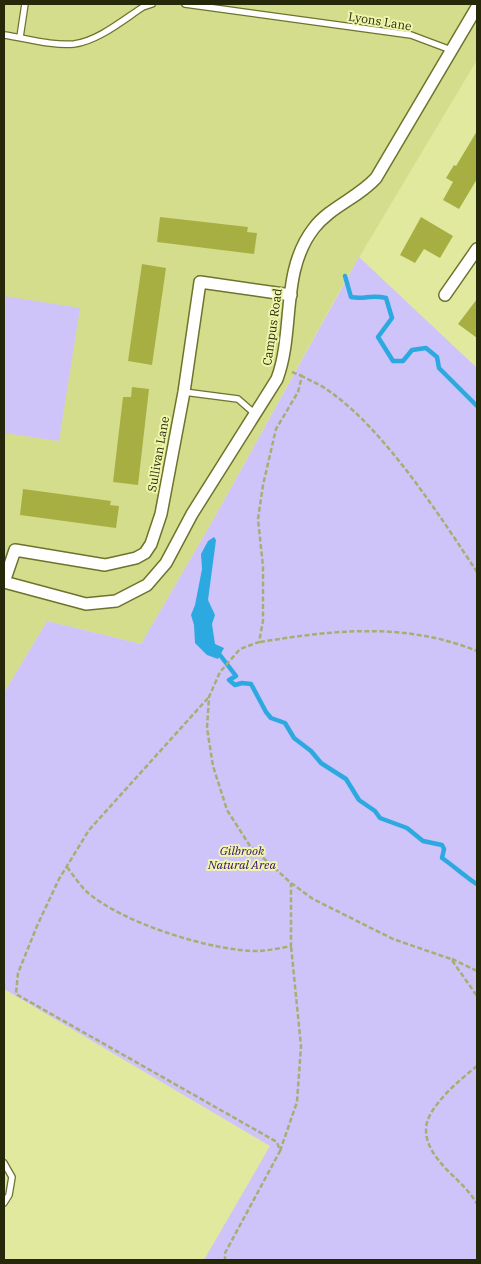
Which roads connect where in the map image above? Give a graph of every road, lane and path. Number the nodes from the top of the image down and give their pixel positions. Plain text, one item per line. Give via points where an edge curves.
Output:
1 (25, 4) edge
2 (152, 4) edge
3 (185, 4) edge
4 (477, 7) edge
5 (4, 35) edge
6 (20, 37) junction
7 (451, 50) junction
8 (477, 249) edge
9 (291, 295) junction
10 (446, 295) dead end
11 (184, 392) junction
12 (254, 413) junction
13 (477, 572) edge
14 (4, 582) edge
15 (259, 642) junction
16 (477, 651) edge
17 (209, 697) junction
18 (67, 867) junction
19 (291, 883) junction
20 (291, 946) junction
21 (451, 958) junction
22 (477, 971) edge
23 (477, 996) edge
24 (477, 1066) edge
25 (280, 1151) junction
26 (4, 1163) edge
27 (4, 1203) edge
28 (477, 1204) edge
29 (224, 1260) edge

1 - 6 lane
2 - 6 lane via 89,40 75,44
3 - 7 lane, Lyons Lane via 411,35
4 - 7 street, Campus Road
5 - 6 lane
7 - 9 street, Campus Road via 376,178 362,192 323,219 308,236 299,254
8 - 10 street
9 - 11 street, Sullivan Lane via 200,282
9 - 12 street, Campus Road via 281,368 272,389
11 - 12 lane via 238,399
11 - 14 street, Sullivan Lane via 160,523 145,553 126,562 105,565 15,550
12 - 14 street, Campus Road via 166,563 148,585 122,599 86,604
13 - 15 path via 369,426 329,390 302,376 298,392 276,429 263,485 258,519 263,621
15 - 16 path via 323,632 367,630 416,634
15 - 17 path via 240,649 220,672
17 - 18 path via 89,830
17 - 19 path via 207,728 213,766 227,810 250,846
18 - 20 path via 87,891 120,913 155,928 205,944 260,951
18 - 25 path via 18,973 16,994 277,1142
19 - 20 path
19 - 21 path via 314,899 392,940
20 - 25 path via 302,1046 297,1102
21 - 22 path
21 - 23 path
24 - 28 path via 451,1087 425,1129 430,1150 469,1190
25 - 29 path
26 - 27 lane via 12,1177

